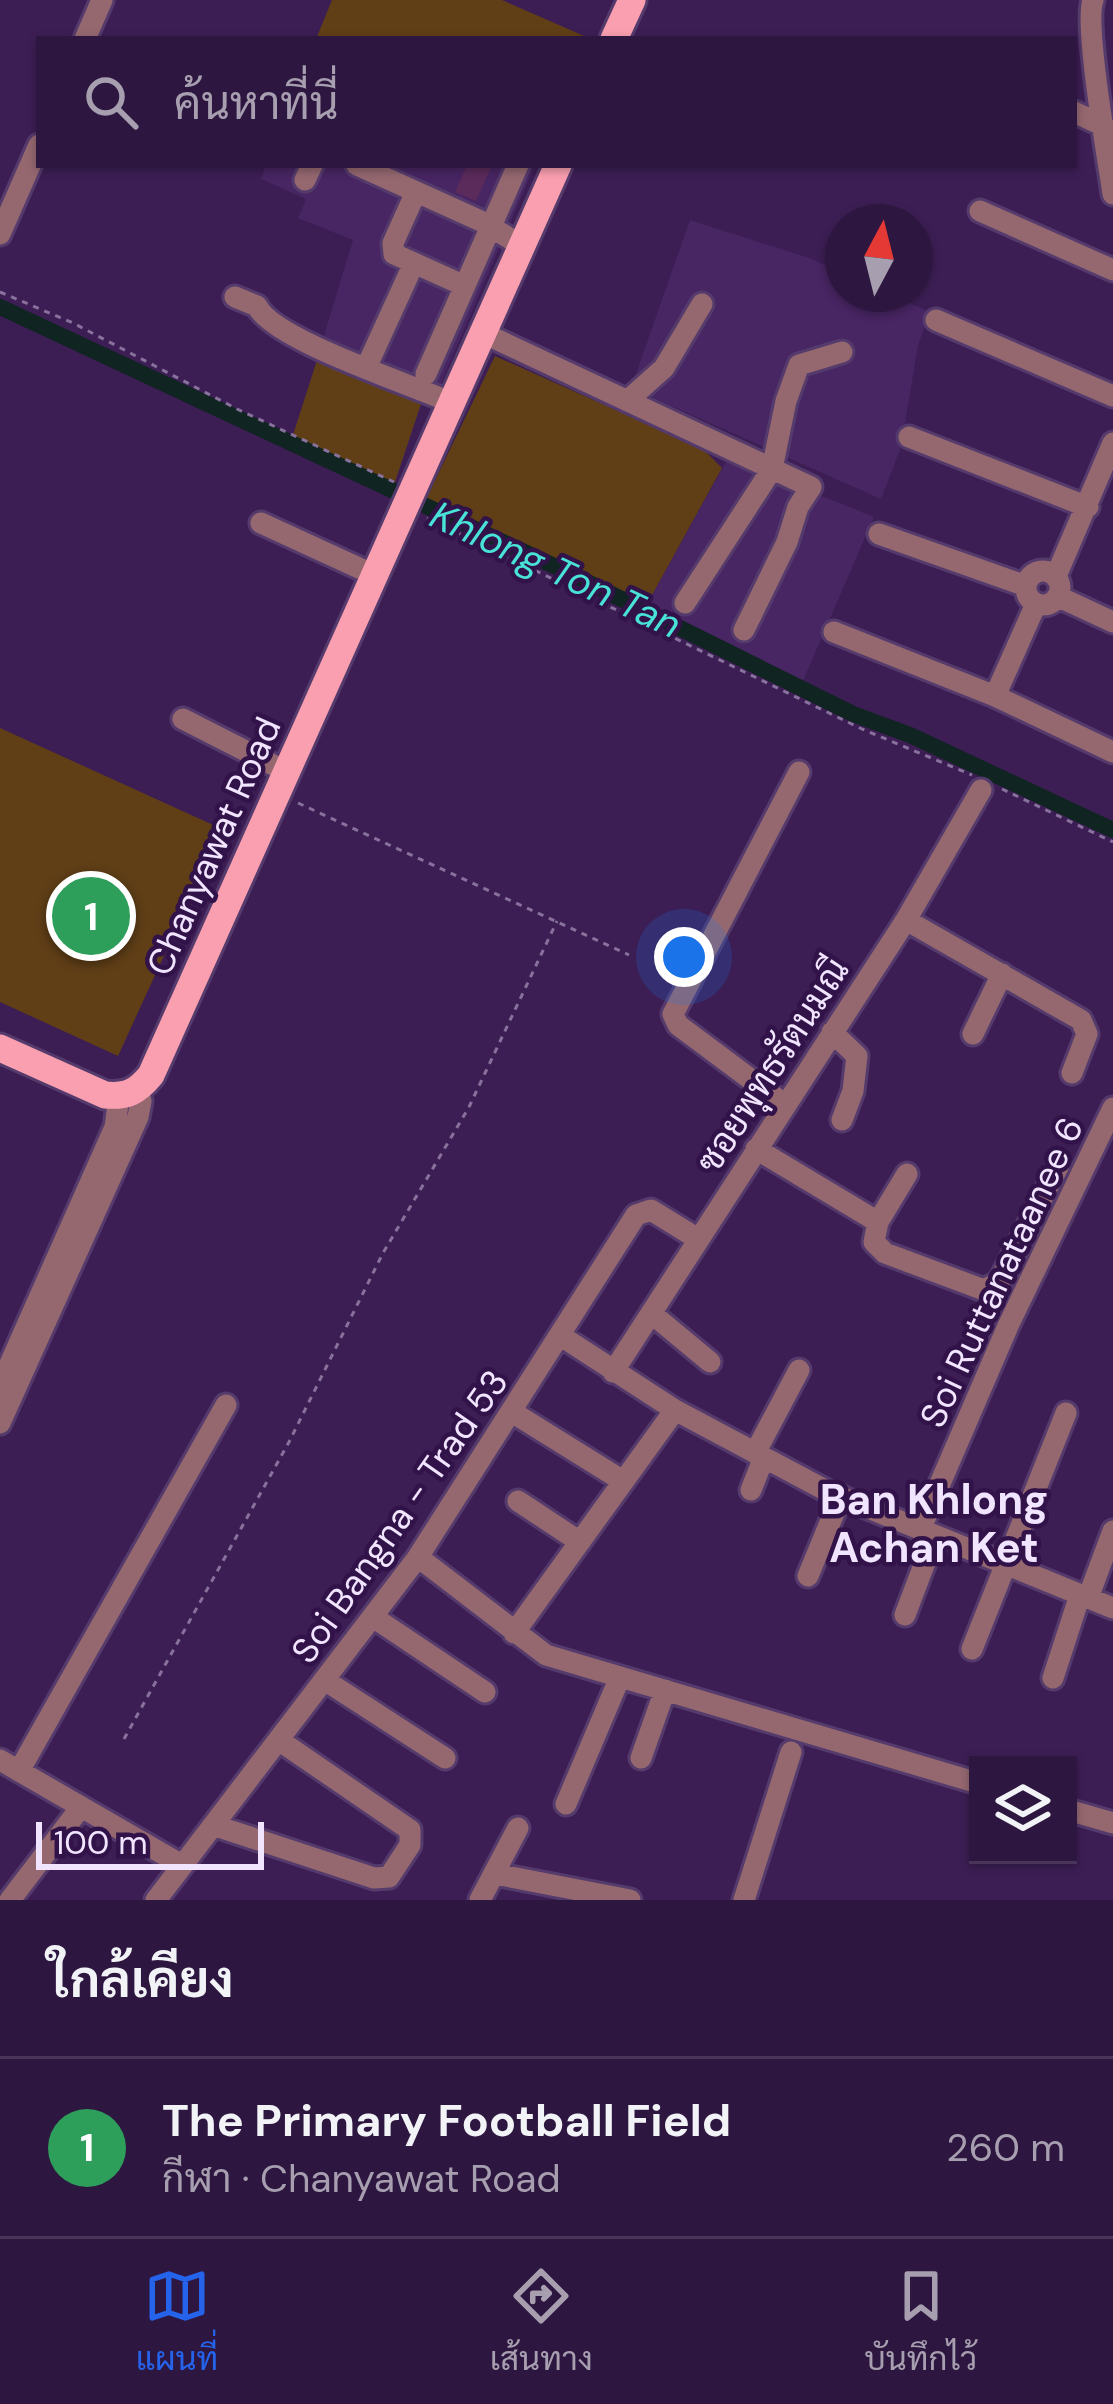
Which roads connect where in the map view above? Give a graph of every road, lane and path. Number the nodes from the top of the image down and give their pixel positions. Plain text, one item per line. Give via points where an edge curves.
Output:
1 (102, 0) edge
2 (632, 0) edge
3 (1094, 0) edge
4 (86, 36) edge
5 (615, 36) edge
6 (1107, 95) edge
7 (1077, 113) edge
8 (1104, 126) junction
9 (36, 152) edge
10 (364, 168) edge
11 (517, 168) edge
12 (557, 168) edge
13 (416, 192) junction
14 (1113, 194) edge
15 (980, 211) dead end
16 (491, 226) junction
17 (0, 234) edge
18 (522, 246) junction
19 (414, 263) junction
20 (1113, 270) edge
21 (465, 286) junction
22 (0, 292) edge
23 (235, 297) dead end
24 (703, 304) dead end
25 (936, 320) dead end
26 (483, 333) junction
27 (842, 352) dead end
28 (366, 368) junction
29 (426, 374) dead end
30 (1113, 396) edge
31 (627, 401) junction
32 (452, 403) junction
33 (909, 436) dead end
34 (1113, 443) edge
35 (772, 469) junction
36 (408, 498) junction
37 (1088, 507) junction
38 (261, 523) dead end
39 (879, 533) dead end
40 (372, 574) junction
41 (1057, 586) junction
42 (1031, 595) junction
43 (685, 603) dead end
44 (1113, 622) edge
45 (744, 630) dead end
46 (833, 632) dead end
47 (994, 696) junction
48 (182, 718) dead end
49 (1113, 752) edge
50 (799, 772) dead end
51 (280, 782) junction
52 (981, 790) dead end
53 (1113, 842) edge
54 (906, 920) junction
55 (557, 921) junction
56 (629, 955) dead end
57 (1002, 974) junction
58 (832, 1032) junction
59 (973, 1034) dead end
60 (0, 1048) edge
61 (1072, 1073) dead end
62 (129, 1094) junction
63 (784, 1104) junction
64 (1113, 1108) edge
65 (842, 1120) dead end
66 (756, 1149) junction
67 (1059, 1166) dead end
68 (907, 1174) dead end
69 (878, 1222) junction
70 (698, 1239) junction
71 (651, 1313) junction
72 (33, 1333) junction
73 (561, 1336) junction
74 (710, 1362) dead end
75 (800, 1370) dead end
76 (614, 1372) junction
77 (0, 1386) edge
78 (226, 1405) dead end
79 (675, 1410) junction
80 (512, 1412) junction
81 (1066, 1413) dead end
82 (0, 1423) edge
83 (759, 1455) junction
84 (623, 1481) junction
85 (751, 1490) dead end
86 (841, 1496) junction
87 (518, 1501) dead end
88 (1113, 1531) edge
89 (928, 1533) junction
90 (580, 1542) junction
91 (418, 1557) junction
92 (1004, 1564) junction
93 (808, 1576) dead end
94 (1084, 1596) junction
95 (1113, 1608) edge
96 (905, 1615) dead end
97 (374, 1617) junction
98 (514, 1633) junction
99 (972, 1649) dead end
100 (620, 1677) junction
101 (1053, 1678) dead end
102 (326, 1681) junction
103 (665, 1690) junction
104 (484, 1692) dead end
105 (124, 1739) dead end
106 (280, 1741) junction
107 (791, 1752) dead end
108 (445, 1758) dead end
109 (640, 1758) dead end
110 (9, 1766) edge
111 (969, 1780) edge
112 (566, 1804) dead end
113 (81, 1808) junction
114 (1077, 1813) edge
115 (1113, 1823) edge
116 (216, 1826) junction
117 (518, 1828) dead end
118 (182, 1865) junction
119 (494, 1874) junction
120 (744, 1897) edge
121 (10, 1900) edge
122 (156, 1900) edge
123 (480, 1900) edge
124 (630, 1900) edge
125 (771, 1900) edge

1 - 4 street
2 - 5 main road
3 - 6 street
6 - 8 street
7 - 8 street
8 - 14 street
9 - 17 street
10 - 13 street
11 - 16 street
12 - 18 main road, Chanyawat Road
13 - 16 street
13 - 19 street via 393,244 394,254
15 - 20 street
16 - 18 street
16 - 21 street
18 - 26 main road, Chanyawat Road
19 - 21 street
19 - 28 street
21 - 29 street
22 - 36 path via 387,479
23 - 28 street
24 - 31 street via 664,368
25 - 30 street
26 - 31 street
26 - 32 main road, Chanyawat Road
27 - 35 street via 799,365
28 - 32 street
31 - 35 street
32 - 36 main road, Chanyawat Road
33 - 37 street
34 - 37 street
35 - 43 street
35 - 45 street via 811,487
36 - 40 main road, Chanyawat Road
36 - 53 path via 842,719
37 - 41 street
38 - 40 street
39 - 42 street
40 - 51 main road, Chanyawat Road
41 - 42 street via 1047,605
41 - 42 street via 1046,571 1035,572
41 - 44 street
42 - 47 street
46 - 47 street
47 - 49 street
48 - 51 street
50 - 63 street via 673,1014
51 - 55 path
51 - 62 main road, Chanyawat Road via 152,1075
52 - 54 street, ซอยพุทธรัตนมณี
54 - 57 street
54 - 58 street, ซอยพุทธรัตนมณี
55 - 56 path
55 - 105 path via 469,1106
57 - 59 street
57 - 61 street via 1082,1020 1087,1034
58 - 63 street, ซอยพุทธรัตนมณี
58 - 65 street via 857,1056
60 - 62 main road via 86,1089
62 - 72 street via 138,1117
63 - 66 street, ซอยพุทธรัตนมณี
64 - 89 street, Soi Ruttanataanee 6 via 1009,1326
66 - 69 street
66 - 70 street, ซอยพุทธรัตนมณี
67 - 69 street via 992,1288 975,1289 885,1253 874,1242
68 - 69 street
70 - 71 street, ซอยพุทธรัตนมณี
70 - 73 street, Soi Bangna - Trad 53 via 643,1210
71 - 74 street
71 - 76 street, ซอยพุทธรัตนมณี
72 - 77 street
72 - 82 street
73 - 76 street
73 - 80 street, Soi Bangna - Trad 53
75 - 83 street
76 - 79 street
78 - 110 street
79 - 83 street
79 - 84 street
80 - 84 street
80 - 91 street, Soi Bangna - Trad 53
81 - 92 street
83 - 85 street
83 - 86 street
84 - 90 street
86 - 89 street
86 - 93 street
87 - 90 street
88 - 94 street
89 - 92 street
89 - 96 street, Soi Ruttanataanee 6
90 - 98 street
91 - 97 street, Soi Bangna - Trad 53
91 - 98 street
92 - 94 street
92 - 99 street
94 - 95 street
94 - 101 street
97 - 102 street, Soi Bangna - Trad 53
97 - 104 street
98 - 100 street via 546,1655
100 - 103 street
100 - 112 street
102 - 106 street, Soi Bangna - Trad 53
102 - 108 street
103 - 109 street
103 - 111 street
106 - 116 street, Soi Bangna - Trad 53
106 - 116 street via 410,1830 410,1845 389,1877
107 - 120 street
110 - 113 street
113 - 118 street
113 - 121 street
114 - 115 street
116 - 118 street, Soi Bangna - Trad 53
117 - 119 street
118 - 122 street, Soi Bangna - Trad 53
119 - 123 street
119 - 124 street
120 - 125 street

